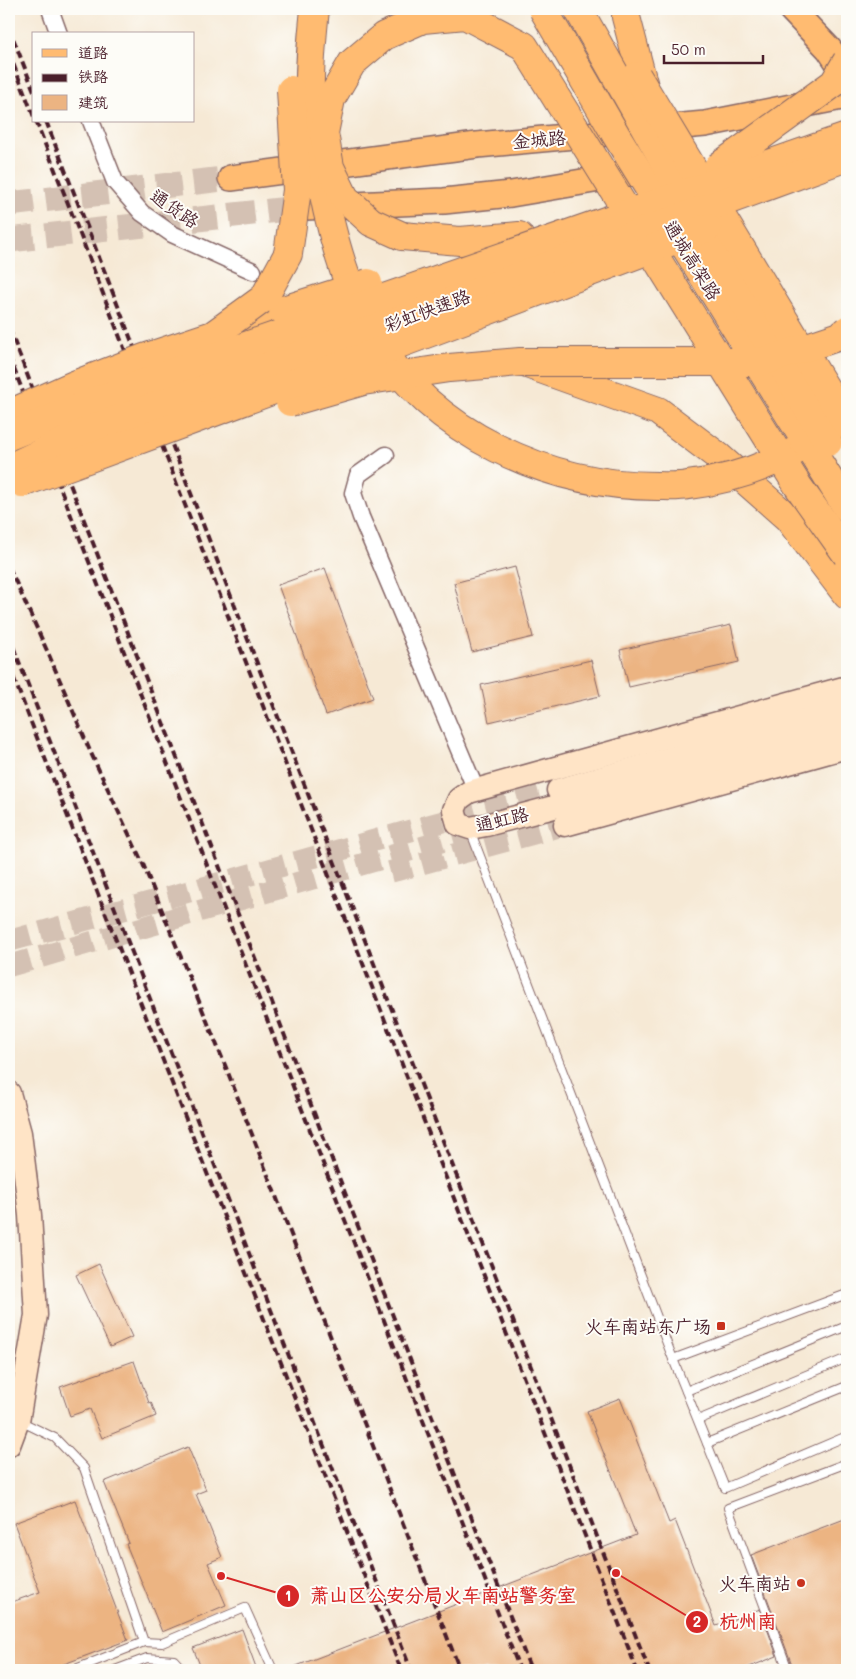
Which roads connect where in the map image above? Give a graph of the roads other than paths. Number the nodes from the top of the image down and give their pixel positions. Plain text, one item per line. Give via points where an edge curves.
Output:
1 (50, 9) edge
2 (296, 9) edge
3 (315, 9) edge
4 (543, 9) edge
5 (578, 9) edge
6 (597, 9) edge
7 (626, 9) edge
8 (791, 9) edge
9 (58, 32) edge
10 (847, 61) edge
11 (847, 76) edge
12 (645, 90) junction
13 (847, 96) edge
14 (847, 119) edge
15 (91, 122) edge
16 (847, 137) edge
17 (847, 144) edge
18 (847, 157) edge
19 (718, 167) junction
20 (847, 176) edge
21 (231, 178) tunnel mouth
22 (316, 207) junction
23 (519, 236) junction
24 (253, 271) dead end
25 (847, 330) edge
26 (213, 335) junction
27 (520, 362) junction
28 (9, 414) edge
29 (847, 415) edge
30 (847, 424) edge
31 (9, 436) edge
32 (386, 455) dead end
33 (847, 474) edge
34 (13, 480) edge
35 (847, 508) edge
36 (844, 579) edge
37 (847, 693) edge
38 (847, 729) edge
39 (847, 747) edge
40 (476, 790) junction
41 (558, 790) tunnel mouth
42 (565, 824) tunnel mouth
43 (470, 828) junction
44 (9, 1093) edge
45 (847, 1294) edge
46 (847, 1326) edge
47 (847, 1358) edge
48 (673, 1359) junction
49 (847, 1386) edge
50 (686, 1391) junction
51 (698, 1420) junction
52 (18, 1421) junction
53 (847, 1436) edge
54 (707, 1443) junction
55 (9, 1445) edge
56 (847, 1463) edge
57 (144, 1642) junction
58 (73, 1670) edge
59 (115, 1670) edge
60 (183, 1670) edge
61 (273, 1670) edge
62 (788, 1670) edge

1 - 9 street
2 - 26 highway, bridge via 290,72 297,190 288,254 264,298
3 - 22 highway, bridge via 310,99
4 - 35 highway, 通城高架路, bridge via 616,135
5 - 33 highway, 通城高架路, bridge via 748,310
6 - 12 highway, bridge
7 - 12 highway, bridge
8 - 11 main road via 829,50
10 - 19 highway, bridge via 834,83
12 - 30 highway, bridge
13 - 21 main road, 金城路 via 705,124 477,145
14 - 19 highway, bridge
15 - 24 street, 通货路 via 114,182 142,213 172,234
16 - 31 highway, 彩虹快速路, bridge via 200,362
17 - 22 main road via 772,150 511,194 444,201
18 - 34 highway, 彩虹快速路, bridge via 96,427
19 - 23 highway, bridge
20 - 34 highway, bridge via 415,338
22 - 29 highway, bridge via 374,339 390,360 434,408 462,429 518,459 600,482 686,486 728,478 764,466 793,453
23 - 26 highway, bridge
23 - 36 highway, bridge via 460,241 402,236 371,222 345,198 330,167 324,133 331,99 352,64 384,36 423,19 464,14 524,46 798,486
25 - 27 highway, bridge via 840,336 762,362
26 - 28 highway, bridge via 74,385
27 - 34 highway, bridge via 449,368 363,381 300,398 110,467
27 - 36 highway, bridge via 658,411 719,457 788,518
32 - 40 street via 358,475 353,493
37 - 40 street, 通虹路
37 - 41 street, 通虹路
38 - 43 street, 通虹路
39 - 42 street
40 - 43 street, 通虹路 via 459,799 454,810 458,824
43 - 48 lane
44 - 52 street via 20,1133 30,1215 36,1315
45 - 48 lane
46 - 50 lane
47 - 51 lane
48 - 50 lane
49 - 54 lane
50 - 51 lane
51 - 54 lane
52 - 55 street
52 - 57 lane via 55,1438 84,1468
53 - 54 lane via 725,1488
56 - 62 lane via 728,1508
57 - 58 lane
57 - 61 lane via 162,1643 245,1608
59 - 60 lane via 147,1658 174,1660

